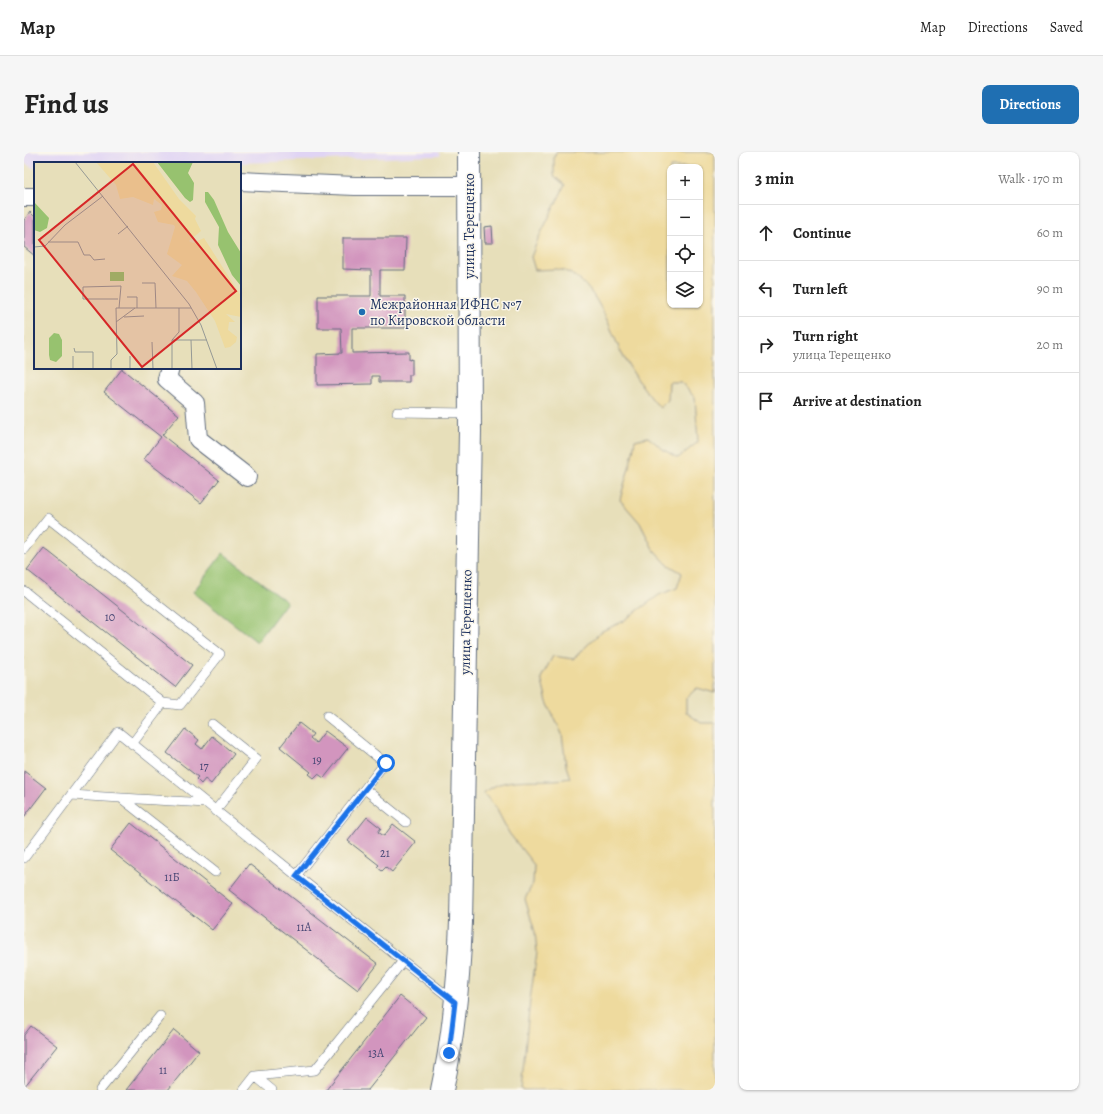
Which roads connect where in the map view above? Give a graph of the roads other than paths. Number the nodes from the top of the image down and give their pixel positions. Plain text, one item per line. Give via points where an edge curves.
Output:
1 (469, 152) edge
2 (241, 181) edge
3 (468, 186) junction
4 (170, 369) edge
5 (397, 412) dead end
6 (470, 413) junction
7 (247, 477) dead end
8 (24, 549) edge
9 (24, 591) edge
10 (163, 703) junction
11 (327, 716) dead end
12 (212, 724) dead end
13 (132, 744) junction
14 (366, 790) junction
15 (71, 795) junction
16 (121, 798) junction
17 (206, 803) junction
18 (215, 810) junction
19 (406, 822) dead end
20 (24, 858) edge
21 (215, 872) dead end
22 (296, 876) junction
23 (403, 962) junction
24 (455, 1002) junction
25 (160, 1016) dead end
26 (255, 1076) junction
27 (100, 1090) edge
28 (244, 1090) edge
29 (272, 1090) edge
30 (442, 1090) edge

1 - 3 street, улица Терещенко
2 - 3 street via 355,186
3 - 6 street, улица Терещенко
4 - 7 street via 167,379 195,403 198,439
5 - 6 lane
6 - 24 street, улица Терещенко via 461,922
8 - 10 lane via 48,518 220,654 180,706
9 - 10 lane
10 - 13 lane
11 - 14 lane via 386,763
12 - 18 lane via 256,759
13 - 15 lane via 118,732
13 - 17 lane
14 - 19 lane
14 - 22 lane
15 - 16 lane
15 - 20 lane
16 - 17 lane
16 - 21 lane
17 - 18 lane
18 - 22 lane
22 - 23 lane
23 - 24 lane
23 - 26 lane via 315,1070
24 - 30 street, улица Терещенко
25 - 27 lane
26 - 28 lane
26 - 29 lane

